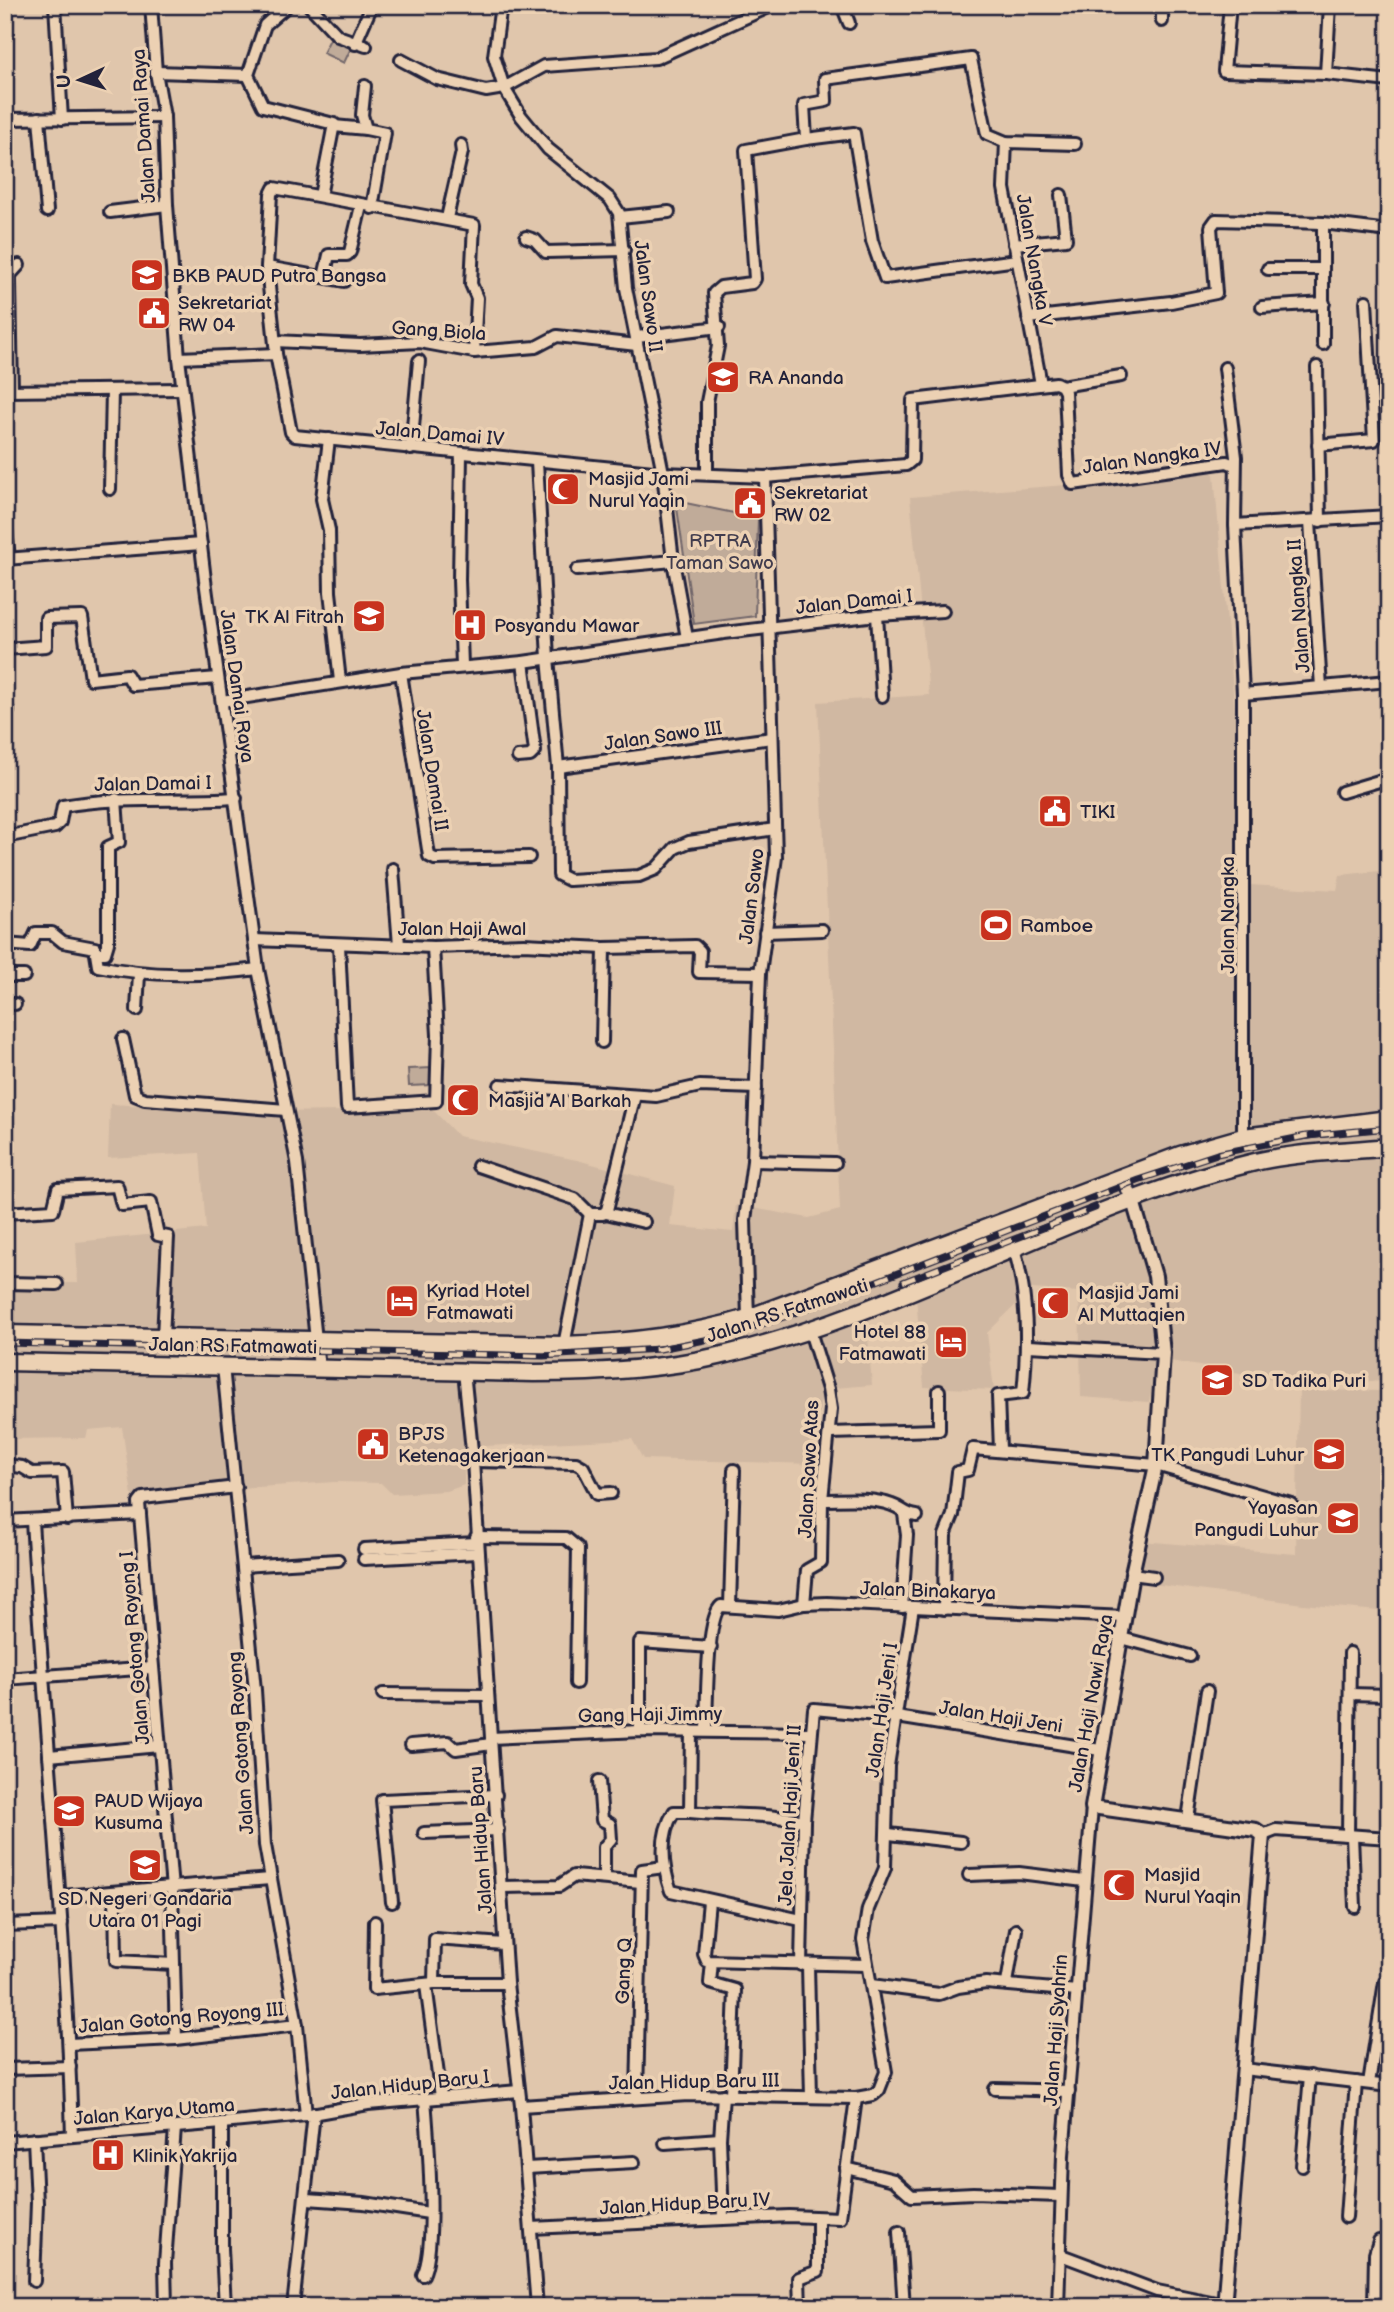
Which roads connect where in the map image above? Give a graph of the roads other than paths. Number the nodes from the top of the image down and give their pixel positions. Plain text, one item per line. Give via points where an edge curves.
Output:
1 (55, 5) edge
2 (151, 5) edge
3 (288, 5) edge
4 (309, 5) edge
5 (501, 5) edge
6 (773, 5) edge
7 (842, 5) edge
8 (1162, 5) edge
9 (1230, 5) edge
10 (1330, 5) edge
11 (370, 10) edge
12 (1162, 21) dead end
13 (849, 23) dead end
14 (401, 60) dead end
15 (156, 72) junction
16 (1326, 74) junction
17 (248, 75) junction
18 (1389, 81) edge
19 (365, 86) dead end
20 (505, 88) junction
21 (164, 117) junction
22 (39, 118) junction
23 (5, 119) edge
24 (62, 119) junction
25 (334, 126) junction
26 (366, 129) junction
27 (806, 139) junction
28 (1006, 142) junction
29 (461, 145) dead end
30 (1075, 145) dead end
31 (1061, 195) dead end
32 (320, 196) junction
33 (167, 205) junction
34 (367, 207) junction
35 (47, 211) dead end
36 (110, 212) dead end
37 (669, 212) dead end
38 (620, 217) junction
39 (447, 218) junction
40 (1323, 223) junction
41 (1389, 231) edge
42 (526, 237) dead end
43 (1014, 244) junction
44 (624, 250) junction
45 (1017, 260) junction
46 (19, 265) dead end
47 (267, 267) junction
48 (1268, 269) dead end
49 (1323, 269) junction
50 (324, 277) junction
51 (344, 281) dead end
52 (1366, 301) dead end
53 (1324, 303) junction
54 (1262, 307) dead end
55 (1028, 318) junction
56 (719, 327) junction
57 (275, 341) junction
58 (637, 341) junction
59 (1323, 344) dead end
60 (474, 352) junction
61 (276, 354) junction
62 (179, 358) junction
63 (419, 361) dead end
64 (1317, 367) dead end
65 (1225, 368) dead end
66 (1122, 376) dead end
67 (1041, 384) junction
68 (1062, 386) junction
69 (182, 389) junction
70 (112, 390) junction
71 (9, 391) edge
72 (329, 439) junction
73 (1318, 445) junction
74 (411, 449) junction
75 (461, 454) junction
76 (537, 462) junction
77 (1234, 464) junction
78 (663, 473) junction
79 (708, 473) junction
80 (765, 477) junction
81 (110, 489) dead end
82 (1389, 516) edge
83 (5, 520) edge
84 (1315, 522) junction
85 (1235, 525) junction
86 (201, 544) junction
87 (7, 558) edge
88 (673, 561) junction
89 (577, 570) dead end
90 (943, 611) dead end
91 (877, 615) junction
92 (768, 628) junction
93 (687, 638) junction
94 (5, 649) edge
95 (548, 657) junction
96 (523, 662) junction
97 (462, 665) junction
98 (401, 673) junction
99 (218, 678) junction
100 (340, 681) junction
101 (1389, 681) edge
102 (1321, 687) junction
103 (1243, 694) junction
104 (881, 695) dead end
105 (222, 701) junction
106 (772, 738) junction
107 (518, 757) dead end
108 (558, 767) junction
109 (1389, 778) edge
110 (1342, 792) dead end
111 (236, 798) junction
112 (116, 799) junction
113 (775, 829) junction
114 (5, 838) edge
115 (529, 857) dead end
116 (393, 869) dead end
117 (822, 930) dead end
118 (765, 932) junction
119 (254, 940) junction
120 (5, 944) edge
121 (340, 945) junction
122 (399, 946) junction
123 (433, 947) junction
124 (604, 948) junction
125 (97, 953) junction
126 (258, 970) junction
127 (760, 973) junction
128 (139, 974) junction
129 (5, 976) edge
130 (24, 976) dead end
131 (137, 1010) dead end
132 (123, 1039) dead end
133 (603, 1042) dead end
134 (500, 1085) dead end
135 (757, 1088) junction
136 (635, 1095) junction
137 (286, 1110) junction
138 (1389, 1119) edge
139 (1243, 1137) junction
140 (1389, 1147) edge
141 (753, 1161) junction
142 (835, 1163) dead end
143 (478, 1166) dead end
144 (1122, 1175) junction
145 (1133, 1201) junction
146 (5, 1213) edge
147 (606, 1213) junction
148 (590, 1214) junction
149 (644, 1222) dead end
150 (1014, 1248) junction
151 (5, 1283) edge
152 (57, 1284) dead end
153 (748, 1318) junction
154 (809, 1328) junction
155 (5, 1334) edge
156 (163, 1337) junction
157 (317, 1341) junction
158 (564, 1345) junction
159 (1028, 1346) junction
160 (1163, 1353) junction
161 (5, 1362) edge
162 (223, 1366) junction
163 (319, 1368) junction
164 (464, 1371) junction
165 (939, 1391) dead end
166 (829, 1433) junction
167 (1000, 1450) junction
168 (473, 1461) junction
169 (5, 1465) edge
170 (1156, 1465) junction
171 (734, 1470) dead end
172 (236, 1487) junction
173 (611, 1493) dead end
174 (822, 1500) junction
175 (1291, 1504) dead end
176 (140, 1514) junction
177 (904, 1514) junction
178 (918, 1516) dead end
179 (67, 1518) junction
180 (5, 1521) edge
181 (32, 1521) junction
182 (476, 1545) junction
183 (364, 1554) dead end
184 (338, 1560) dead end
185 (243, 1566) junction
186 (1132, 1574) junction
187 (1154, 1577) dead end
188 (804, 1604) junction
189 (730, 1606) junction
190 (907, 1607) junction
191 (944, 1609) junction
192 (1125, 1617) junction
193 (1121, 1638) junction
194 (710, 1647) junction
195 (1350, 1653) dead end
196 (1190, 1656) dead end
197 (151, 1668) junction
198 (42, 1678) junction
199 (5, 1679) edge
200 (576, 1683) dead end
201 (1207, 1691) dead end
202 (383, 1694) dead end
203 (1350, 1694) junction
204 (487, 1695) junction
205 (1389, 1695) edge
206 (897, 1717) junction
207 (706, 1730) junction
208 (640, 1731) junction
209 (691, 1731) junction
210 (810, 1733) junction
211 (491, 1741) junction
212 (411, 1745) dead end
213 (159, 1746) junction
214 (1100, 1749) junction
215 (50, 1756) junction
216 (599, 1781) dead end
217 (496, 1795) junction
218 (1092, 1807) junction
219 (690, 1812) junction
220 (1188, 1819) junction
221 (804, 1821) junction
222 (498, 1830) junction
223 (424, 1833) dead end
224 (889, 1834) junction
225 (1263, 1835) junction
226 (1350, 1835) junction
227 (1389, 1838) edge
228 (961, 1842) dead end
229 (664, 1867) junction
230 (969, 1875) dead end
231 (604, 1878) junction
232 (270, 1879) junction
233 (1084, 1881) junction
234 (641, 1882) junction
235 (501, 1887) junction
236 (172, 1889) junction
237 (115, 1893) junction
238 (61, 1896) junction
239 (709, 1901) junction
240 (393, 1902) dead end
241 (1355, 1907) dead end
242 (802, 1920) junction
243 (375, 1922) dead end
244 (62, 1923) junction
245 (5, 1925) edge
246 (1016, 1930) dead end
247 (504, 1944) junction
248 (712, 1962) junction
249 (174, 1964) junction
250 (805, 1965) junction
251 (866, 1965) junction
252 (1385, 1982) dead end
253 (507, 1983) junction
254 (1007, 1983) junction
255 (430, 1984) junction
256 (872, 1985) junction
257 (1077, 1991) junction
258 (297, 2025) junction
259 (176, 2039) junction
260 (69, 2044) junction
261 (70, 2067) junction
262 (5, 2068) edge
263 (1243, 2069) junction
264 (1310, 2076) junction
265 (1356, 2082) junction
266 (1369, 2083) junction
267 (1389, 2086) edge
268 (995, 2089) dead end
269 (519, 2091) junction
270 (1069, 2091) junction
271 (727, 2095) junction
272 (441, 2097) junction
273 (637, 2097) junction
274 (811, 2097) junction
275 (862, 2097) junction
276 (425, 2099) junction
277 (521, 2106) junction
278 (310, 2114) junction
279 (222, 2123) junction
280 (175, 2128) junction
281 (72, 2136) junction
282 (34, 2139) junction
283 (720, 2139) junction
284 (5, 2142) edge
285 (665, 2143) dead end
286 (634, 2162) dead end
287 (1302, 2166) dead end
288 (527, 2168) junction
289 (846, 2168) junction
290 (1061, 2196) junction
291 (307, 2199) junction
292 (429, 2213) junction
293 (1346, 2217) dead end
294 (723, 2218) junction
295 (818, 2218) junction
296 (531, 2228) junction
297 (900, 2232) dead end
298 (1378, 2241) dead end
299 (1061, 2255) junction
300 (423, 2275) dead end
301 (34, 2281) dead end
302 (1228, 2306) edge
303 (166, 2307) edge
304 (225, 2307) edge
305 (293, 2307) edge
306 (537, 2307) edge
307 (800, 2307) edge
308 (904, 2307) edge
309 (1058, 2307) edge
310 (1374, 2307) edge

1 - 24 street
2 - 15 street, Jalan Damai Raya
3 - 17 street via 265,25
4 - 11 street via 338,36 360,45
5 - 20 street, Jalan Sawo II via 494,56
6 - 20 street via 656,58 544,66
7 - 13 street
8 - 12 street
9 - 16 street via 1224,71
10 - 16 street
14 - 20 street via 449,82 486,91
15 - 17 street
15 - 21 street, Jalan Damai Raya
16 - 18 street
17 - 25 street via 263,106
19 - 26 street via 362,115
20 - 38 street, Jalan Sawo II via 548,149 610,199
21 - 24 street
21 - 33 street, Jalan Damai Raya
22 - 23 street
22 - 24 street
22 - 35 street
25 - 26 street
25 - 32 street
26 - 34 street via 385,133
27 - 28 street via 804,106 826,101 825,79 968,58 974,63 986,134
27 - 45 street via 854,133 872,241 885,278
27 - 56 street via 746,149 755,279 716,290
28 - 30 street
28 - 43 street, Jalan Nangka V via 1004,188
29 - 39 street
31 - 43 street via 1066,239
32 - 34 street
32 - 47 street via 271,190
33 - 36 street
33 - 62 street, Jalan Damai Raya
34 - 39 street
34 - 50 street via 349,252 328,255
37 - 38 street
38 - 44 street, Jalan Sawo II
39 - 60 street via 475,228 471,284 477,298
40 - 41 street
40 - 49 street
40 - 55 street via 1216,220 1211,227 1216,293
42 - 44 street via 546,252
43 - 45 street, Jalan Nangka V
44 - 58 street, Jalan Sawo II
45 - 55 street, Jalan Nangka V
46 - 71 street via 10,275
47 - 50 street
47 - 57 street
48 - 49 street
49 - 53 street
50 - 51 street
52 - 73 street via 1374,440
53 - 54 street
53 - 59 street
55 - 67 street, Jalan Nangka V
56 - 58 street, Gang Biola
56 - 79 street via 707,402
57 - 60 street, Gang Biola via 420,342
57 - 61 street
58 - 60 street, Gang Biola via 557,336 537,347
58 - 78 street, Jalan Sawo II
61 - 62 street
61 - 72 street, Jalan Damai IV via 292,432 299,437
62 - 69 street, Jalan Damai Raya
63 - 74 street
64 - 73 street, Jalan Nangka II
65 - 77 street, Jalan Nangka
66 - 68 street
67 - 68 street
67 - 80 street via 913,400 912,460 906,465
68 - 77 street, Jalan Nangka IV via 1073,484
69 - 70 street
69 - 86 street, Jalan Damai Raya
70 - 71 street
70 - 81 street
72 - 74 street, Jalan Damai IV
72 - 100 street via 322,499 330,530 330,592
73 - 84 street, Jalan Nangka II
74 - 75 street, Jalan Damai IV
75 - 76 street, Jalan Damai IV
75 - 97 street
76 - 78 street, Jalan Damai IV
76 - 95 street
77 - 85 street, Jalan Nangka
78 - 79 street, Jalan Damai IV
78 - 88 street, Jalan Sawo II
79 - 80 street, Jalan Damai IV
80 - 92 street, Jalan Sawo
82 - 84 street
83 - 87 street
84 - 85 street
84 - 102 street, Jalan Nangka II
85 - 103 street, Jalan Nangka
86 - 87 street
86 - 99 street, Jalan Damai Raya
88 - 89 street
88 - 93 street, Jalan Sawo II
90 - 91 street, Jalan Damai I
91 - 92 street, Jalan Damai I
91 - 104 street
92 - 93 street
92 - 106 street, Jalan Sawo
93 - 95 street
94 - 99 street via 46,646 46,618 82,617 91,679 127,675 133,685
95 - 96 street
95 - 108 street
96 - 97 street
96 - 107 street via 535,751
97 - 98 street
98 - 100 street
98 - 115 street, Jalan Damai II via 429,856
99 - 105 street, Jalan Damai Raya
100 - 105 street
101 - 102 street
102 - 103 street
103 - 139 street, Jalan Nangka
105 - 111 street, Jalan Damai Raya
106 - 108 street, Jalan Sawo III
106 - 113 street, Jalan Sawo
108 - 113 street via 558,871 563,879 639,876 656,869 675,848 689,842
109 - 110 street
111 - 112 street, Jalan Damai I
111 - 119 street, Jalan Damai Raya
112 - 114 street, Jalan Damai I via 63,806 55,827
112 - 125 street via 119,842 108,847 108,943 105,953
113 - 118 street, Jalan Sawo via 775,878
116 - 122 street
117 - 118 street
118 - 127 street, Jalan Sawo
119 - 121 street, Jalan Haji Awal
119 - 126 street, Jalan Damai Raya
120 - 125 street via 32,945 36,933 49,932 63,942 94,948
121 - 122 street, Jalan Haji Awal
121 - 123 street via 347,1107 436,1101 438,1020
122 - 123 street, Jalan Haji Awal
123 - 124 street, Jalan Haji Awal via 524,944
124 - 127 street, Jalan Haji Awal via 698,947 699,972
124 - 133 street
125 - 128 street via 98,966
126 - 128 street
126 - 137 street, Jalan Damai Raya
127 - 135 street, Jalan Sawo
128 - 131 street
129 - 130 street
132 - 137 street via 135,1095 208,1106
134 - 136 street
135 - 136 street via 700,1086 656,1096
135 - 141 street, Jalan Sawo
136 - 147 street
137 - 157 street, Jalan Damai Raya via 297,1162
138 - 139 main road, Jalan RS Fatmawati
139 - 144 main road, Jalan RS Fatmawati
140 - 145 main road, Jalan RS Fatmawati via 1248,1163
141 - 142 street
141 - 153 street, Jalan Sawo via 745,1220
143 - 148 street via 575,1199
144 - 145 street, Jalan Haji Nawi Raya
144 - 153 main road, Jalan RS Fatmawati
145 - 150 main road, Jalan RS Fatmawati
145 - 160 street, Jalan Haji Nawi Raya via 1158,1287
146 - 156 street via 53,1210 58,1189 117,1186 122,1205 151,1202 158,1235 168,1237
147 - 148 street
147 - 149 street
148 - 158 street
150 - 154 main road, Jalan RS Fatmawati
150 - 159 street via 1023,1286
151 - 152 street
153 - 158 main road, Jalan RS Fatmawati via 651,1339
154 - 164 main road, Jalan RS Fatmawati via 680,1364 569,1373
154 - 166 street, Jalan Sawo Atas via 828,1389
155 - 156 main road, Jalan RS Fatmawati
156 - 157 main road, Jalan RS Fatmawati
157 - 158 main road, Jalan RS Fatmawati
157 - 163 street, Jalan Damai Raya
159 - 160 street
159 - 167 street via 1023,1393 998,1396
160 - 170 street, Jalan Haji Nawi Raya
161 - 162 main road, Jalan RS Fatmawati
162 - 163 main road, Jalan RS Fatmawati
162 - 172 street, Jalan Gotong Royong
163 - 164 main road, Jalan RS Fatmawati
164 - 168 street, Jalan Hidup Baru
165 - 166 street via 939,1430
166 - 174 street, Jalan Sawo Atas
167 - 170 street
167 - 191 street via 972,1449 968,1470 958,1472 953,1514 945,1535
168 - 173 street via 576,1463 583,1467 597,1494
168 - 182 street, Jalan Hidup Baru
169 - 179 street via 32,1473 63,1472
170 - 175 street
170 - 186 street, Jalan Haji Nawi Raya
171 - 189 street
172 - 176 street via 143,1498
172 - 185 street, Jalan Gotong Royong
174 - 177 street via 880,1502 894,1505
174 - 188 street, Jalan Sawo Atas via 821,1562 807,1570
176 - 179 street
176 - 197 street, Jalan Gotong Royong I
177 - 178 street
177 - 190 street, Jalan Haji Jeni I
179 - 181 street
180 - 181 street
181 - 198 street
182 - 183 street
182 - 200 street via 566,1538 576,1544
182 - 204 street, Jalan Hidup Baru
184 - 185 street
185 - 232 street, Jalan Gotong Royong
186 - 187 street
186 - 192 street, Jalan Haji Nawi Raya
188 - 189 street, Jalan Binakarya via 778,1610
188 - 190 street, Jalan Binakarya
189 - 194 street via 715,1611
190 - 191 street, Jalan Binakarya
190 - 206 street, Jalan Haji Jeni I
191 - 192 street, Jalan Binakarya
192 - 193 street, Jalan Haji Nawi Raya
193 - 196 street
193 - 214 street, Jalan Haji Nawi Raya
194 - 207 street
194 - 208 street via 640,1642
195 - 203 street
197 - 198 street
197 - 213 street, Jalan Gotong Royong I
198 - 199 street
198 - 215 street
201 - 220 street
202 - 204 street
203 - 205 street
203 - 226 street
204 - 211 street, Jalan Hidup Baru
206 - 210 street, Jela Jalan Haji Jeni II via 814,1709
206 - 214 street, Jalan Haji Jeni
206 - 224 street, Jalan Haji Jeni I via 888,1776
207 - 209 street, Gang Haji Jimmy
207 - 210 street, Gang Haji Jimmy
208 - 209 street, Gang Haji Jimmy
208 - 211 street, Gang Haji Jimmy
209 - 219 street
210 - 221 street, Jela Jalan Haji Jeni II
211 - 212 street, Gang Haji Jimmy via 461,1750 448,1742
211 - 217 street, Jalan Hidup Baru
213 - 215 street
213 - 236 street, Jalan Gotong Royong I
214 - 218 street, Jalan Haji Nawi Raya
215 - 238 street
216 - 231 street via 602,1820 610,1824 611,1839 604,1847
217 - 222 street, Jalan Hidup Baru
217 - 240 street via 382,1800
218 - 220 street, Jalan Haji Nawi Raya
218 - 233 street, Jalan Haji Syahrin
219 - 221 street via 738,1817 768,1814
219 - 229 street via 672,1815 664,1838
220 - 225 street, Jalan Haji Nawi Raya via 1256,1829
221 - 242 street, Jela Jalan Haji Jeni II
222 - 223 street
222 - 235 street, Jalan Hidup Baru
224 - 228 street
224 - 251 street, Jalan Haji Jeni I via 884,1875 864,1929
225 - 226 street via 1276,1830
225 - 263 street
226 - 227 street
226 - 241 street
229 - 234 street via 644,1867
229 - 239 street via 671,1891
230 - 233 street via 1019,1873
231 - 234 street
231 - 235 street via 575,1876 559,1886
232 - 236 street
232 - 258 street, Jalan Gotong Royong
233 - 257 street, Jalan Haji Syahrin
234 - 273 street, Gang Q
235 - 247 street, Jalan Hidup Baru
236 - 237 street
236 - 249 street, Jalan Gotong Royong I
237 - 238 street
237 - 249 street via 116,1961
238 - 244 street
239 - 242 street
239 - 248 street via 704,1954
242 - 250 street, Jela Jalan Haji Jeni II
243 - 255 street via 374,1989
244 - 245 street
244 - 260 street
246 - 254 street
247 - 253 street, Jalan Hidup Baru
247 - 255 street via 435,1940
248 - 250 street
248 - 271 street via 710,1983 734,1990
249 - 259 street, Jalan Gotong Royong I
250 - 251 street
250 - 274 street, Jela Jalan Haji Jeni II
251 - 256 street, Jalan Haji Jeni I
252 - 266 street
253 - 255 street
253 - 269 street, Jalan Hidup Baru
254 - 256 street via 970,1984 939,1994
254 - 257 street
255 - 272 street
256 - 275 street, Jalan Haji Jeni I via 886,2071 884,2084
257 - 270 street, Jalan Haji Syahrin
258 - 259 street, Jalan Gotong Royong III
258 - 278 street, Jalan Gotong Royong
259 - 260 street, Jalan Gotong Royong III
260 - 261 street
261 - 262 street
261 - 281 street
263 - 264 street
263 - 302 street
264 - 265 street
264 - 287 street
265 - 266 street
265 - 293 street
266 - 267 street
268 - 270 street
269 - 272 street, Jalan Hidup Baru I
269 - 277 street, Jalan Hidup Baru
270 - 290 street, Jalan Haji Syahrin
271 - 273 street, Jalan Hidup Baru III
271 - 274 street, Jalan Hidup Baru III
271 - 283 street
272 - 276 street, Jalan Hidup Baru I
273 - 277 street, Jalan Hidup Baru III
274 - 275 street, Jalan Hidup Baru III
275 - 289 street
276 - 278 street, Jalan Hidup Baru I
276 - 292 street
277 - 288 street, Jalan Hidup Baru
278 - 279 street, Jalan Karya Utama
278 - 291 street, Jalan Gotong Royong
279 - 280 street, Jalan Karya Utama
279 - 304 street
280 - 281 street, Jalan Karya Utama
280 - 303 street
281 - 282 street, Jalan Karya Utama
282 - 284 street, Jalan Karya Utama
282 - 301 street
283 - 285 street
283 - 294 street
286 - 288 street
288 - 296 street, Jalan Hidup Baru
289 - 290 street via 894,2179 912,2196
289 - 295 street, Jalan Hidup Baru IV via 840,2218
290 - 299 street, Jalan Haji Syahrin
291 - 292 street
291 - 305 street, Jalan Gotong Royong
292 - 300 street
294 - 295 street, Jalan Hidup Baru IV
294 - 296 street, Jalan Hidup Baru IV
295 - 307 street via 817,2271 799,2278
296 - 306 street, Jalan Hidup Baru
297 - 308 street
298 - 310 street
299 - 302 street via 1157,2291
299 - 309 street, Jalan Haji Syahrin

